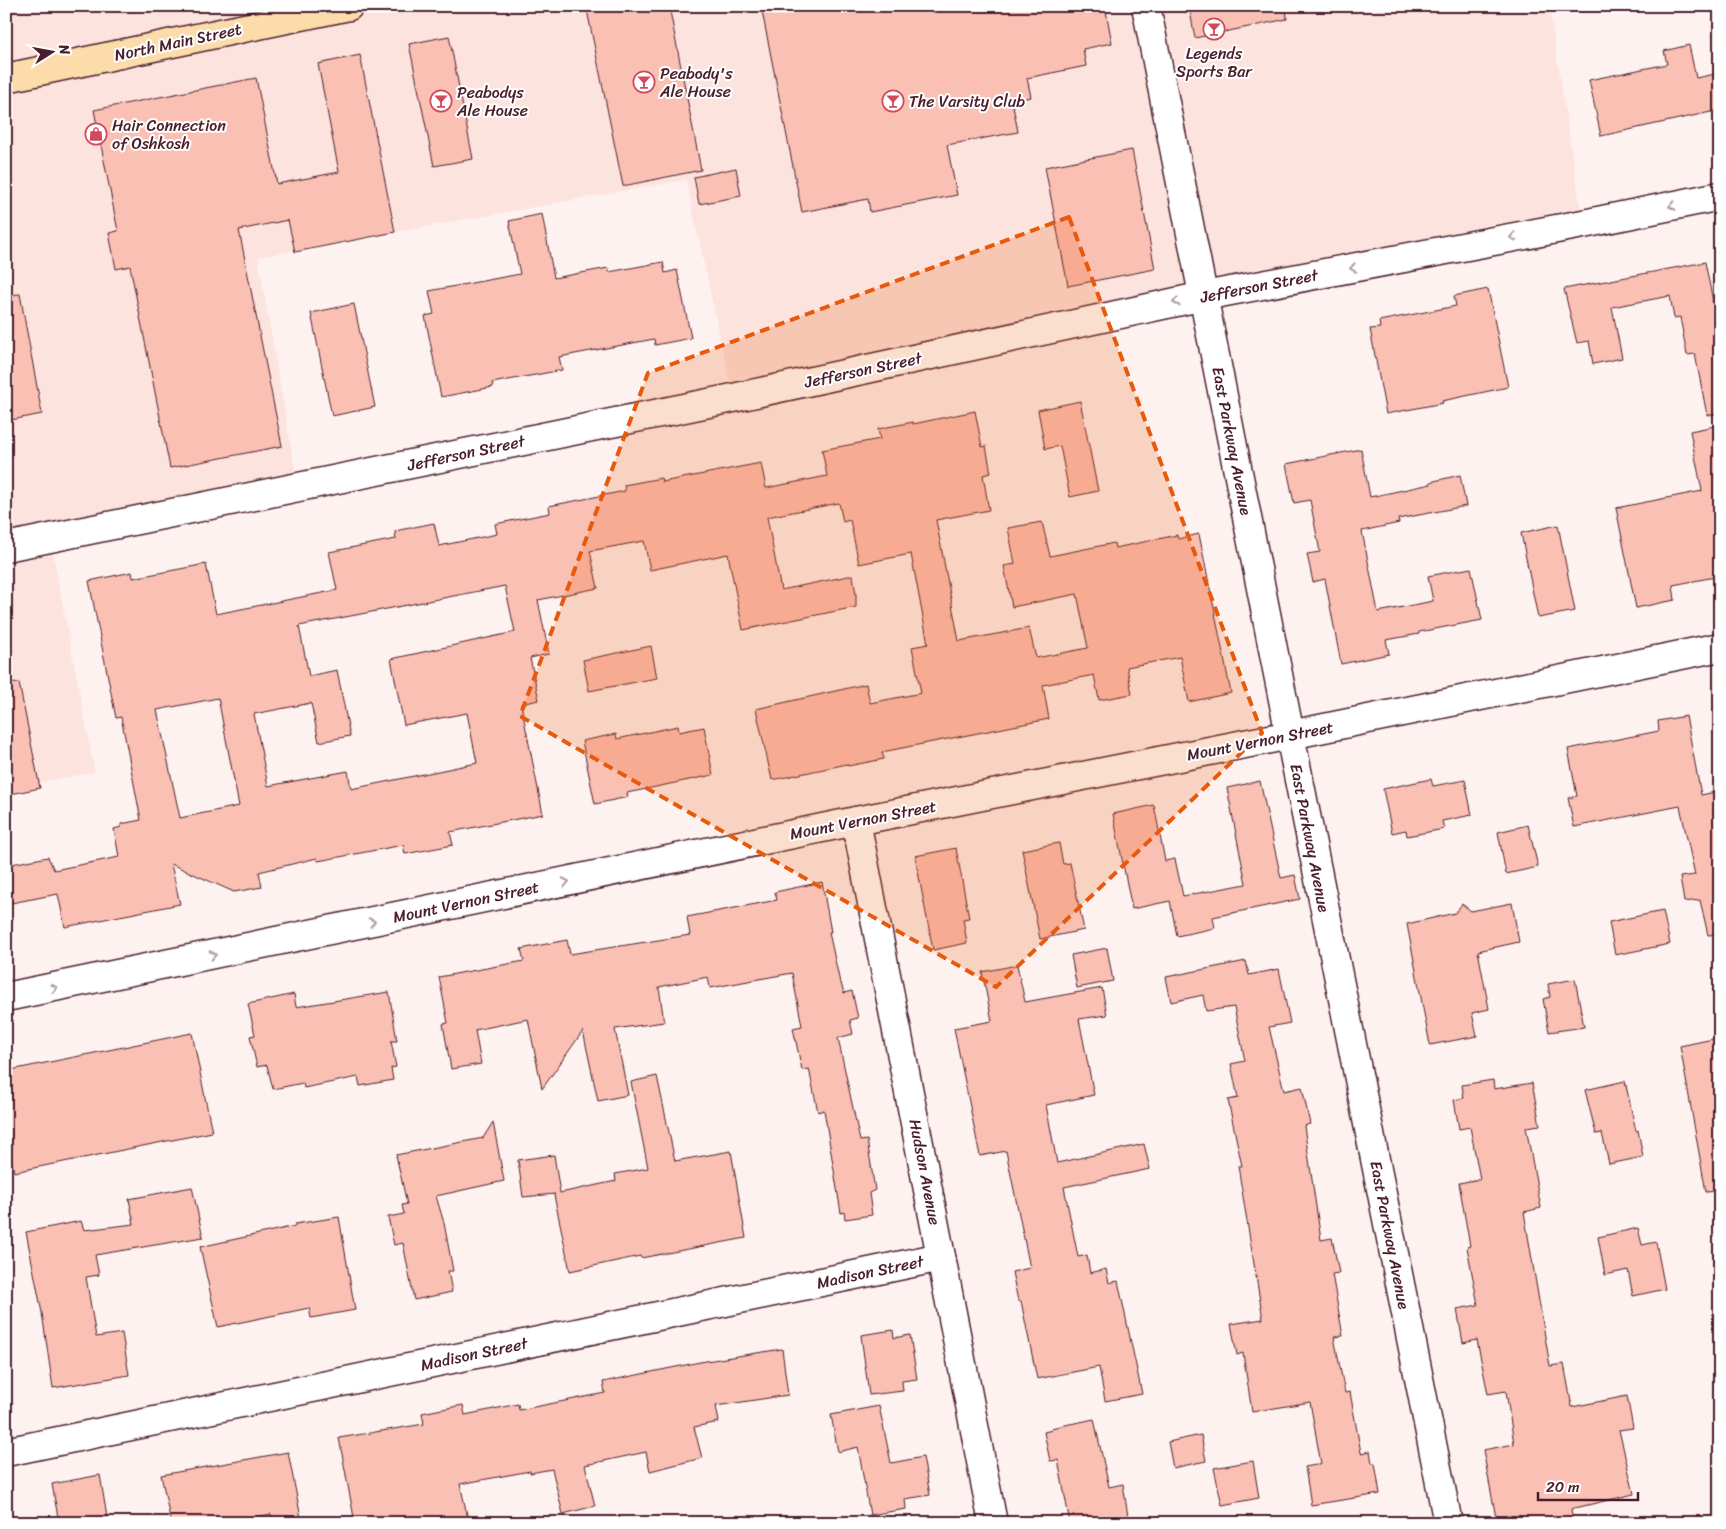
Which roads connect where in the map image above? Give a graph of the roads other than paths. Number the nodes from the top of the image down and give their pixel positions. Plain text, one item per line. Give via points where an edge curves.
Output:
1 (350, 6) edge
2 (1146, 6) edge
3 (6, 78) edge
4 (1720, 196) edge
5 (1204, 296) junction
6 (6, 547) edge
7 (1720, 647) edge
8 (1290, 735) junction
9 (856, 821) junction
10 (6, 998) edge
11 (941, 1257) junction
12 (6, 1452) edge
13 (993, 1523) edge
14 (1448, 1523) edge

1 - 3 main road, North Main Street
2 - 5 street, East Parkway Avenue
4 -> 5 street, Jefferson Street
5 -> 6 street, Jefferson Street via 733,398
5 - 8 street, East Parkway Avenue
7 - 8 street, Mount Vernon Street
8 - 9 street, Mount Vernon Street
8 - 14 street, East Parkway Avenue
10 -> 9 street, Mount Vernon Street
9 - 11 street, Hudson Avenue
11 - 12 street, Madison Street
11 - 13 street, Hudson Avenue

